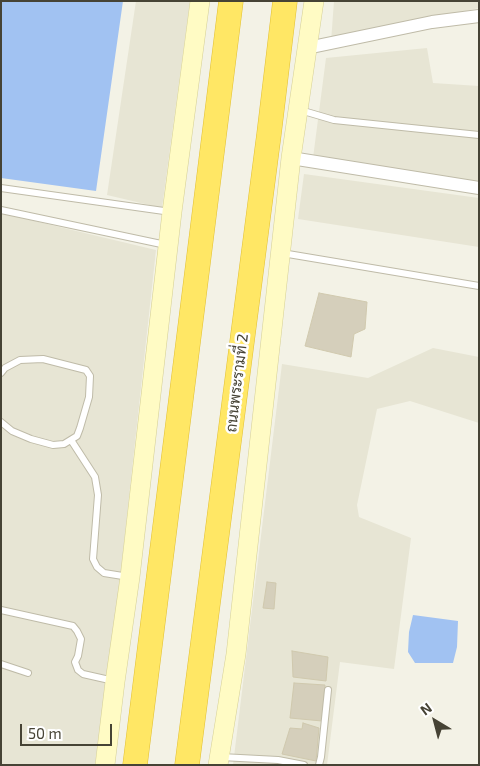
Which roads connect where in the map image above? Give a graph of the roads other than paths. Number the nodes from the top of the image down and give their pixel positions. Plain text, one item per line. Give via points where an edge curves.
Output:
1 (200, 1) edge
2 (231, 1) edge
3 (285, 1) edge
4 (314, 1) edge
5 (479, 16) edge
6 (307, 48) junction
7 (299, 110) junction
8 (479, 135) edge
9 (291, 158) junction
10 (1, 188) edge
11 (479, 188) edge
12 (1, 210) edge
13 (172, 212) junction
14 (169, 246) junction
15 (280, 253) junction
16 (479, 286) edge
17 (1, 373) edge
18 (1, 422) edge
19 (71, 440) junction
20 (130, 577) junction
21 (1, 610) edge
22 (1, 664) edge
23 (28, 673) dead end
24 (115, 682) junction
25 (328, 690) dead end
26 (219, 761) edge
27 (105, 765) edge
28 (136, 765) edge
29 (187, 765) edge
30 (304, 765) edge
31 (319, 765) edge

1 - 13 main road
2 - 28 highway
3 - 29 highway, ถนนพระรามที่ 2
4 - 6 main road, ถนนพระรามที่ 2
5 - 6 street via 432,22
6 - 7 main road, ถนนพระรามที่ 2
7 - 8 lane via 334,120
7 - 9 main road, ถนนพระรามที่ 2
9 - 11 street
9 - 15 main road, ถนนพระรามที่ 2
10 - 13 lane
12 - 14 lane
13 - 14 main road
14 - 20 main road
15 - 16 lane
15 - 26 main road, ถนนพระรามที่ 2 via 236,654
17 - 19 lane via 20,360 43,359 86,370 90,376 89,397 77,436
18 - 19 lane via 12,431 53,445
19 - 20 lane via 95,477 98,495 93,559 104,573
20 - 24 main road
21 - 24 lane via 72,626 80,638 75,662 78,670
22 - 23 lane
24 - 27 main road
25 - 31 lane
26 - 30 lane via 278,760

